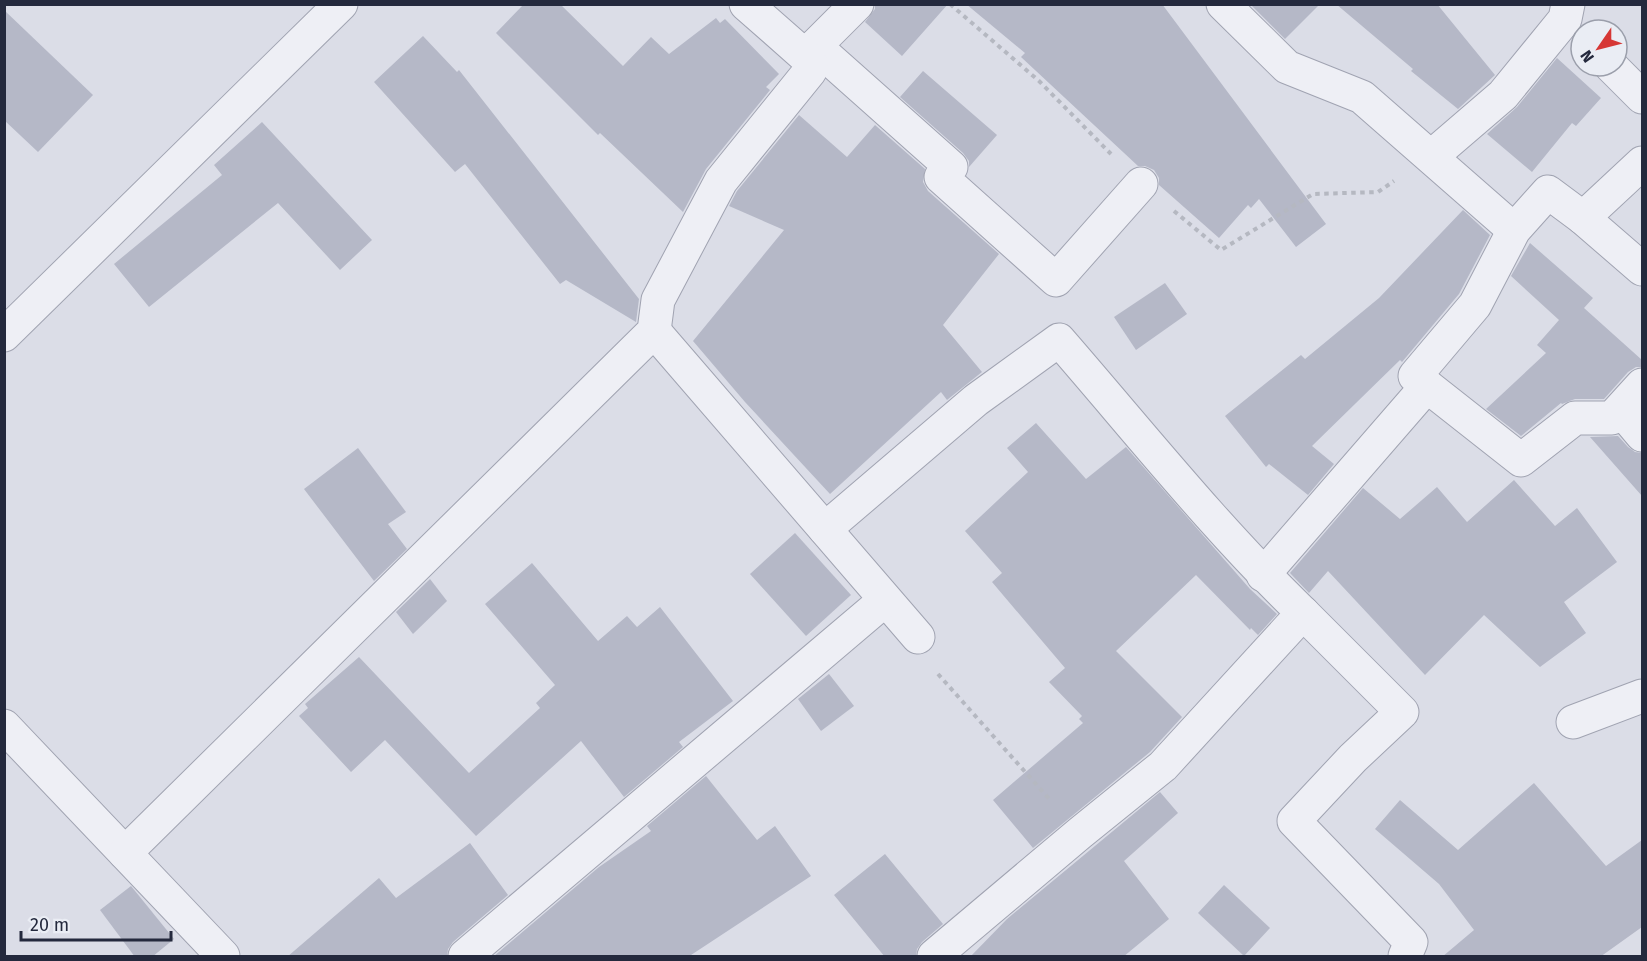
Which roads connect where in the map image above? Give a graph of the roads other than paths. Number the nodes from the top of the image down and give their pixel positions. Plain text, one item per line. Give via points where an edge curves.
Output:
1 (341, 4) edge
2 (746, 4) edge
3 (856, 4) edge
4 (1223, 4) edge
5 (1569, 21) edge
6 (810, 51) junction
7 (1623, 78) edge
8 (1642, 98) edge
9 (1432, 156) junction
10 (1642, 164) edge
11 (1141, 184) road end
12 (1583, 218) junction
13 (1514, 230) junction
14 (1642, 269) edge
15 (654, 331) junction
16 (4, 335) edge
17 (1642, 385) edge
18 (1427, 386) junction
19 (1621, 410) junction
20 (1642, 435) edge
21 (825, 530) junction
22 (1263, 575) junction
23 (885, 600) junction
24 (1303, 613) junction
25 (918, 637) road end
26 (1642, 696) edge
27 (1573, 722) dead end
28 (4, 726) edge
29 (125, 853) junction
30 (223, 957) edge
31 (465, 957) edge
32 (934, 957) edge
33 (1405, 957) edge

1 - 16 street
2 - 6 street
3 - 6 street
4 - 9 street via 1287,67 1362,96
5 - 9 street via 1503,96
6 - 11 street via 951,167 941,177 1056,280
6 - 15 street via 810,71 721,181 658,300
7 - 8 street
9 - 13 street
10 - 12 street
12 - 13 street via 1548,192
12 - 14 street
13 - 18 street via 1475,305 1415,376
15 - 21 street
15 - 29 street
17 - 19 street
18 - 19 street via 1521,460 1575,418 1612,418
18 - 22 street
19 - 20 street
21 - 22 street via 976,400 1059,340
21 - 23 street
22 - 24 street
23 - 25 street
23 - 31 street
24 - 32 street via 1163,766
24 - 33 street via 1402,712 1294,820 1411,942
26 - 27 street
28 - 29 street
29 - 30 street

